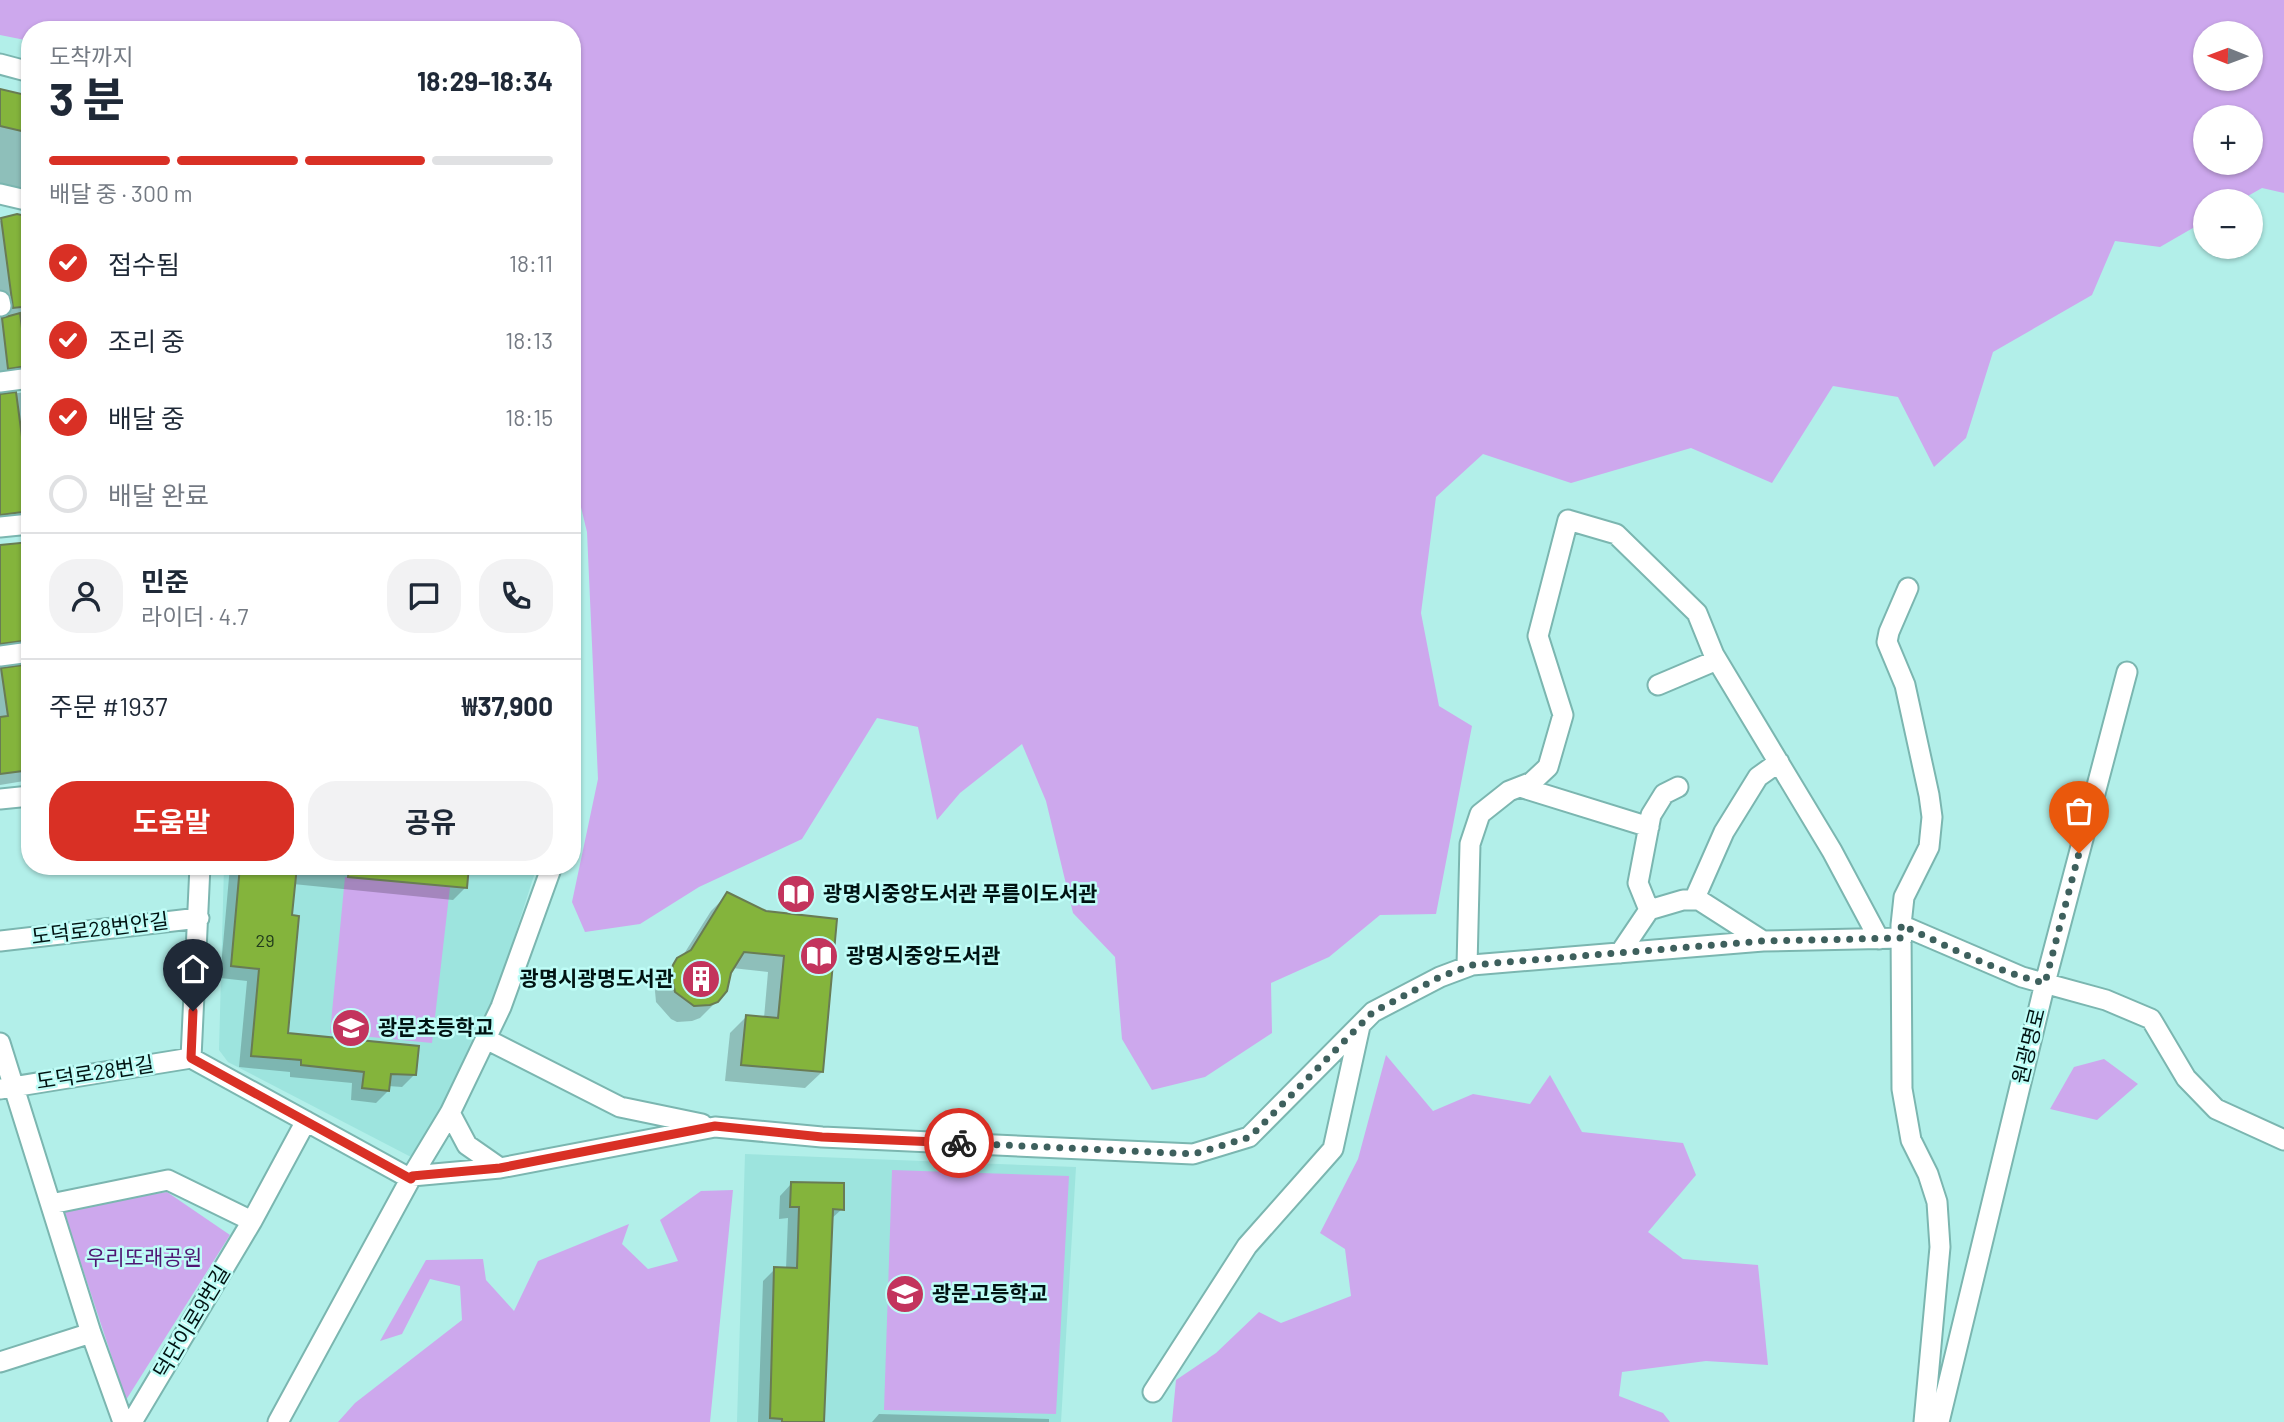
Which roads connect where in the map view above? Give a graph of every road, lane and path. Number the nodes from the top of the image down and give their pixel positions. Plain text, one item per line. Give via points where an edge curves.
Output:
1 (0, 64) edge
2 (21, 70) edge
3 (0, 194) edge
4 (21, 199) edge
5 (0, 301) edge
6 (1, 306) edge
7 (21, 378) edge
8 (0, 382) edge
9 (21, 525) edge
10 (0, 527) edge
11 (1908, 588) dead end
12 (21, 653) edge
13 (0, 656) edge
14 (1717, 660) junction
15 (2127, 672) dead end
16 (1658, 685) dead end
17 (1779, 762) junction
18 (1520, 787) junction
19 (1678, 787) dead end
20 (21, 797) edge
21 (0, 799) edge
22 (1649, 827) junction
23 (200, 875) edge
24 (549, 875) edge
25 (1695, 900) junction
26 (1649, 910) junction
27 (199, 918) junction
28 (1901, 931) junction
29 (1879, 939) junction
30 (0, 941) edge
31 (1763, 941) junction
32 (1620, 953) junction
33 (1467, 967) junction
34 (2045, 983) junction
35 (1360, 1025) junction
36 (486, 1040) junction
37 (0, 1043) edge
38 (191, 1058) junction
39 (8, 1088) edge
40 (450, 1113) junction
41 (306, 1121) junction
42 (715, 1126) junction
43 (2284, 1140) edge
44 (500, 1168) junction
45 (412, 1178) junction
46 (51, 1203) junction
47 (252, 1221) junction
48 (91, 1333) junction
49 (0, 1362) edge
50 (1153, 1392) dead end
51 (123, 1422) edge
52 (132, 1422) edge
53 (278, 1422) edge
54 (1924, 1422) edge
55 (1940, 1422) edge

1 - 2 street
3 - 4 street
5 - 6 street
7 - 8 street
9 - 10 street
11 - 28 street via 1887,642 1905,685 1932,817 1929,847 1904,897
12 - 13 street
14 - 16 street
14 - 17 street
14 - 18 street via 1697,613 1616,534 1568,520 1538,636 1563,715 1548,767
15 - 34 street, 원광명로
17 - 25 street via 1758,777 1724,832
17 - 29 street
18 - 22 street
18 - 33 street via 1480,814 1470,844
19 - 22 street via 1664,794
20 - 21 street
22 - 26 street via 1638,883
23 - 27 street, 도덕로28번안길
24 - 36 street
25 - 26 street
25 - 31 street
26 - 32 street
27 - 30 street, 도덕로28번안길
27 - 38 street, 도덕로28번안길
28 - 29 street
28 - 34 street
28 - 54 street via 1902,1089 1911,1140 1937,1202 1940,1247
29 - 31 street
31 - 32 street
32 - 33 street
33 - 35 street via 1373,1012
34 - 43 street via 2106,1000 2151,1019 2186,1078 2216,1109
34 - 55 street, 원광명로
35 - 42 street via 1250,1137 1194,1154 822,1137
35 - 50 street via 1333,1149 1247,1245
36 - 40 street
36 - 42 street via 620,1107
37 - 39 street
38 - 39 street, 도덕로28번길
38 - 41 street
39 - 46 street
40 - 44 street via 467,1144
40 - 45 street
41 - 45 street
41 - 47 street, 덕단이로9번길
42 - 44 street
44 - 45 street
45 - 53 street
46 - 47 street via 168,1180
46 - 48 street
47 - 52 street, 덕단이로9번길
48 - 49 street
48 - 51 street

